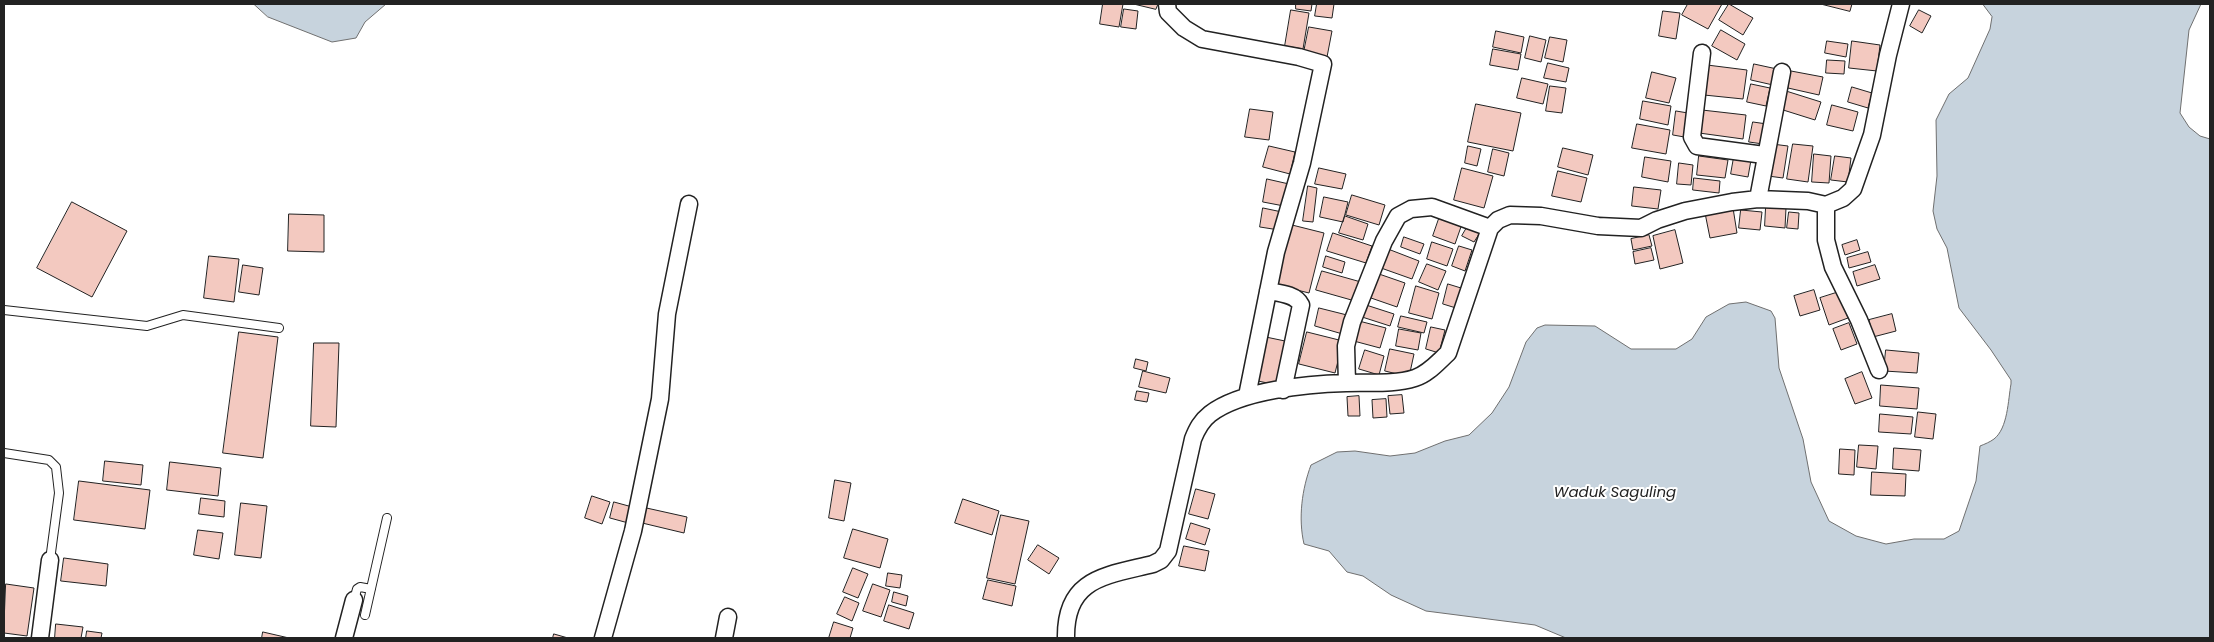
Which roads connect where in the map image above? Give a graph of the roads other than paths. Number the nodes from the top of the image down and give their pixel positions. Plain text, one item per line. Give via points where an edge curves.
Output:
1 (1166, 4) edge
2 (1901, 4) edge
3 (1702, 53) dead end
4 (1782, 72) dead end
5 (1764, 155) junction
6 (1758, 199) junction
7 (689, 204) dead end
8 (1826, 205) junction
9 (1490, 228) junction
10 (1268, 291) junction
11 (4, 310) edge
12 (279, 328) dead end
13 (1880, 370) dead end
14 (1347, 383) junction
15 (1283, 390) junction
16 (1247, 396) junction
17 (4, 452) edge
18 (387, 518) dead end
19 (50, 560) joint
20 (371, 590) junction
21 (354, 600) joint
22 (365, 615) dead end
23 (728, 617) dead end
24 (40, 638) edge
25 (344, 638) edge
26 (603, 638) edge
27 (724, 638) edge
28 (1066, 638) edge

1 - 10 street via 1168,12 1184,28 1202,39 1323,64 1302,163
2 - 8 street via 1872,135 1853,189 1843,198
3 - 5 street via 1694,142 1697,146
4 - 5 street
5 - 6 street
6 - 8 street
6 - 9 street via 1685,211 1641,228 1510,215
7 - 26 street via 667,314 660,399 633,531
8 - 13 street via 1826,240 1833,267
9 - 14 street via 1448,353 1417,378 1397,382
9 - 14 street via 1432,207 1411,209 1398,216 1352,322 1346,346
10 - 15 street via 1293,297 1301,305
10 - 16 street
11 - 12 lane via 147,326 183,315
14 - 15 street
15 - 16 street
16 - 28 street via 1224,405 1200,424 1193,439 1168,550 1161,560 1097,580 1076,594 1069,607
17 - 19 lane via 49,460 56,467 59,493
18 - 20 lane
19 - 24 street
20 - 21 lane via 360,587
20 - 22 lane
21 - 25 street
23 - 27 street

